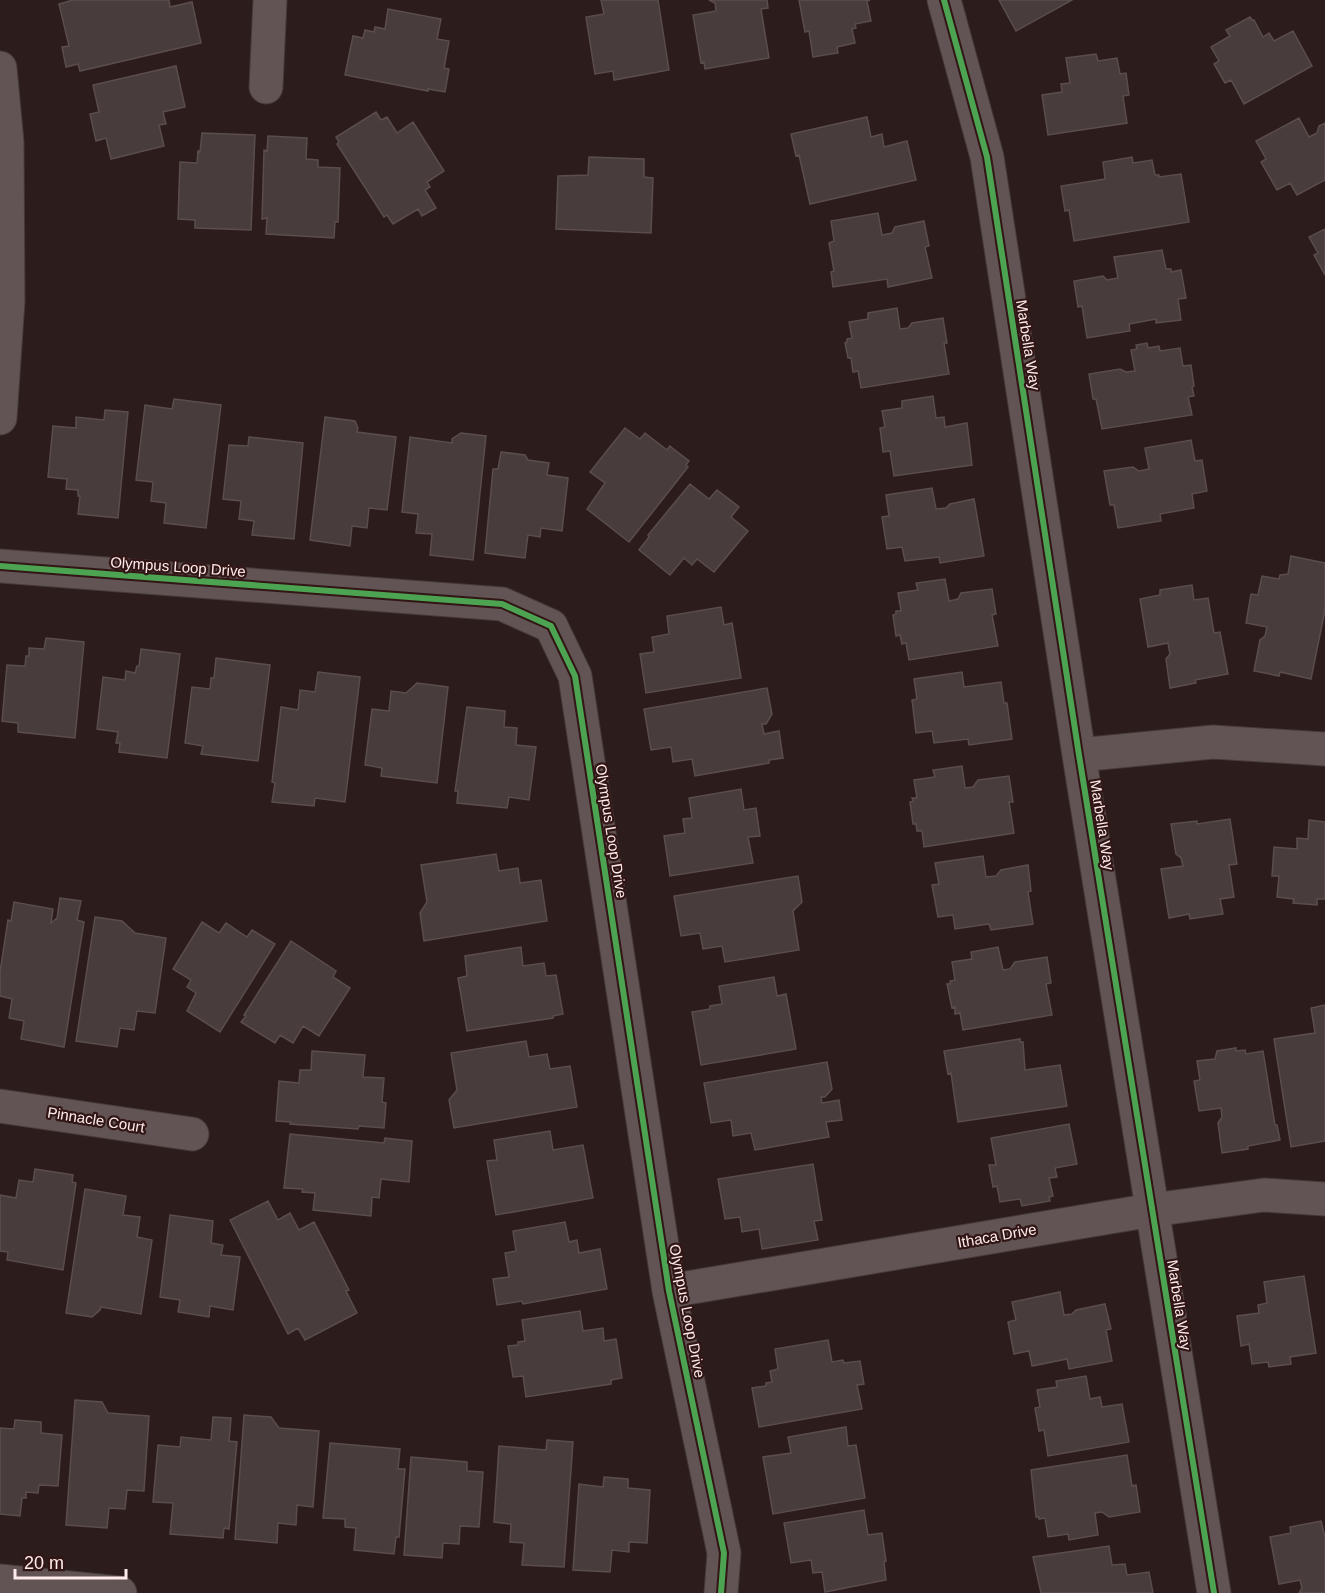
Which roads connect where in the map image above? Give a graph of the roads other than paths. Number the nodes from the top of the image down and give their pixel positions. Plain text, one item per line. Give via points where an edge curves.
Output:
1 (270, 0) edge
2 (944, 0) edge
3 (0, 68) edge
4 (267, 87) dead end
5 (0, 418) edge
6 (0, 566) edge
7 (1325, 749) edge
8 (1079, 755) junction
9 (0, 1106) edge
10 (192, 1134) dead end
11 (1325, 1199) edge
12 (1152, 1210) junction
13 (669, 1291) junction
14 (0, 1581) edge
15 (120, 1593) edge
16 (721, 1593) edge
17 (1214, 1593) edge

1 - 4 street
2 - 8 street, Marbella Way via 987,156
3 - 5 street via 7,142 8,279
6 - 13 street, Olympus Loop Drive via 502,604 551,626 575,676
7 - 8 street via 1213,742
8 - 12 street, Marbella Way
9 - 10 street, Pinnacle Court
11 - 12 street, Ithaca Drive via 1264,1195
12 - 13 street, Ithaca Drive
12 - 17 street, Marbella Way
13 - 16 street, Olympus Loop Drive via 724,1553
14 - 15 street

